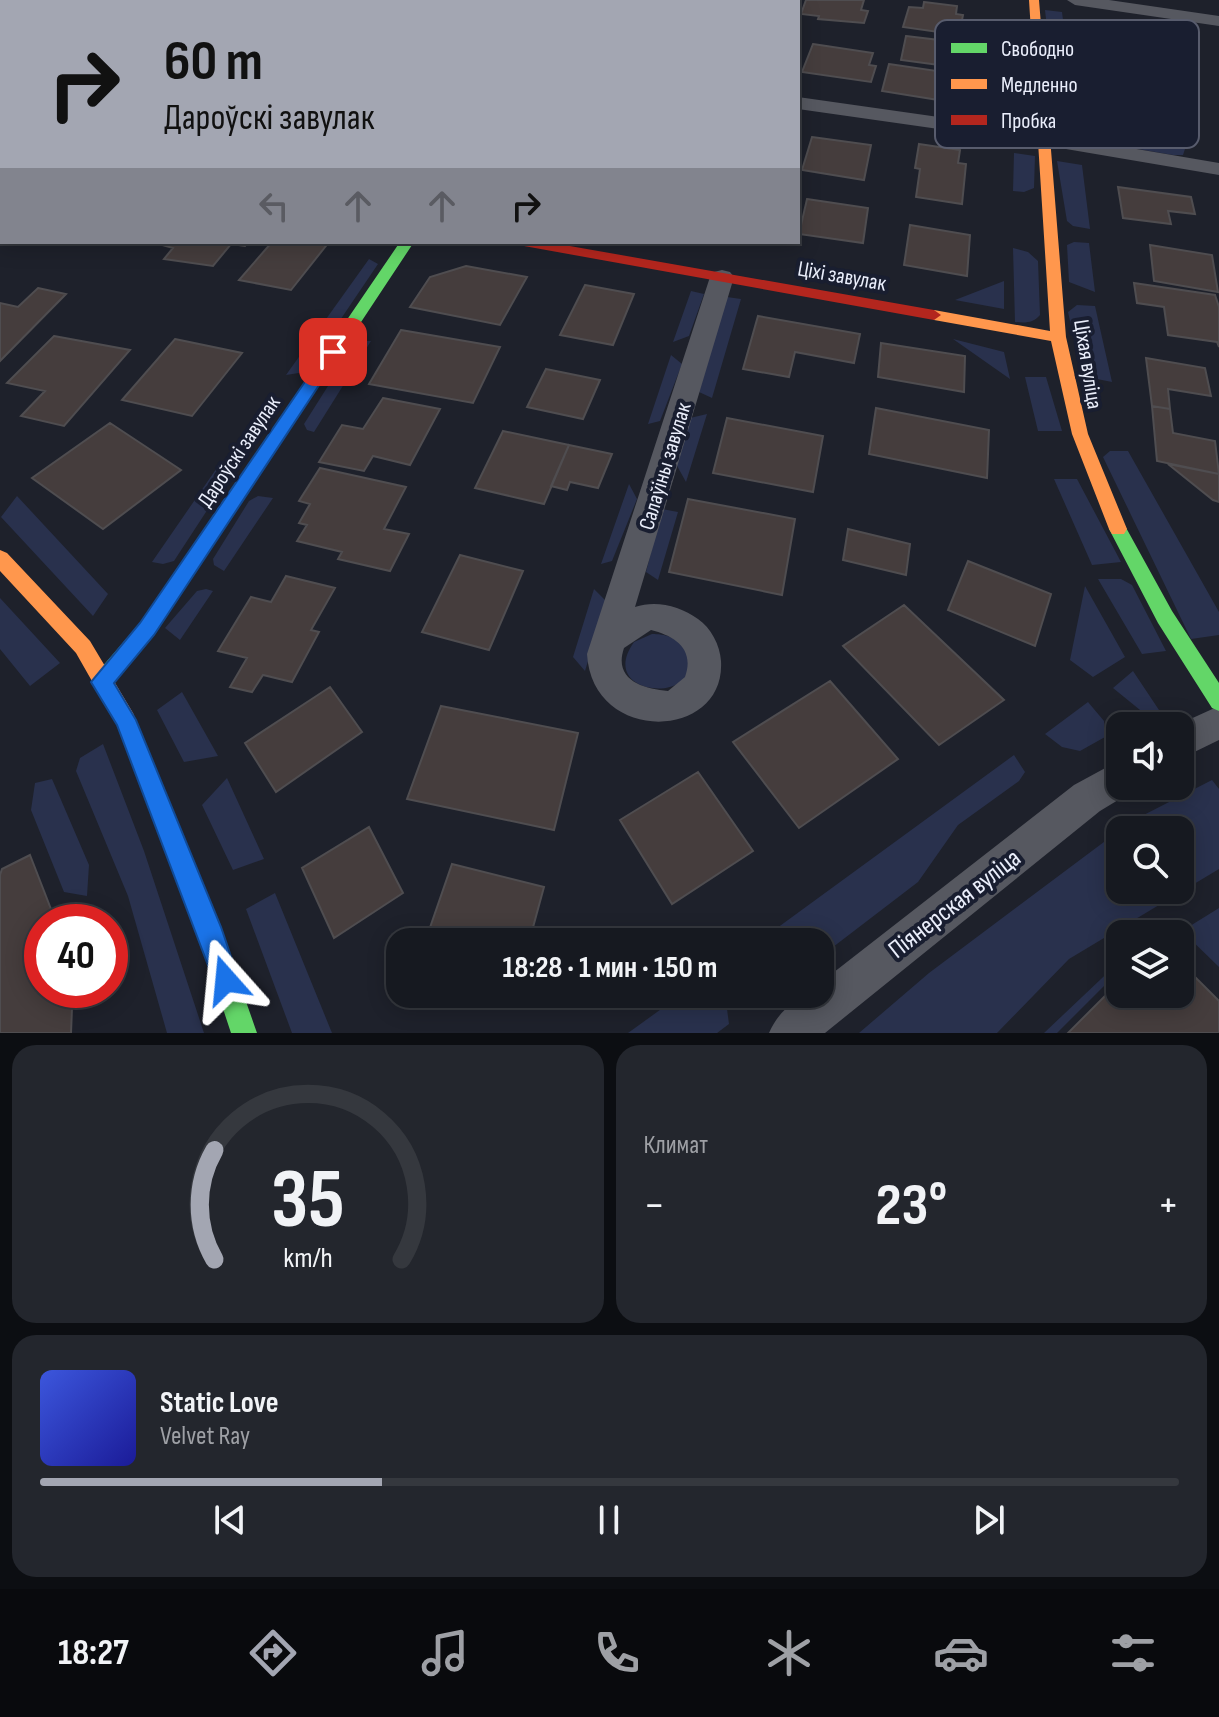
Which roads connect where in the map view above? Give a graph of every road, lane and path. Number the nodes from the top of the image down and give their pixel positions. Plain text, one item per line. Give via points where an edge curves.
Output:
1 (1034, 0) edge
2 (1075, 0) edge
3 (1035, 20) edge
4 (1219, 21) edge
5 (800, 103) edge
6 (935, 123) edge
7 (1043, 148) edge
8 (1099, 148) edge
9 (1219, 169) edge
10 (406, 244) edge
11 (535, 244) edge
12 (722, 277) junction
13 (1058, 337) junction
14 (0, 558) edge
15 (604, 654) dead end
16 (102, 682) junction
17 (1219, 701) edge
18 (1219, 722) edge
19 (1194, 735) edge
20 (1106, 786) edge
21 (244, 1033) edge
22 (791, 1033) edge

1 - 3 street, Ціхая вуліца
2 - 4 street
5 - 6 street
7 - 13 street, Ціхая вуліца
8 - 9 street
10 - 16 street, Дароўскі завулак via 147,629
11 - 12 street, Ціхі завулак
12 - 13 street, Ціхі завулак
12 - 15 street, Салаўіны завулак
13 - 17 street, Ціхая вуліца via 1073,421 1094,474 1186,652
14 - 16 street via 83,647
16 - 21 street via 132,735
18 - 19 street
20 - 22 street, Піянерская вуліца

